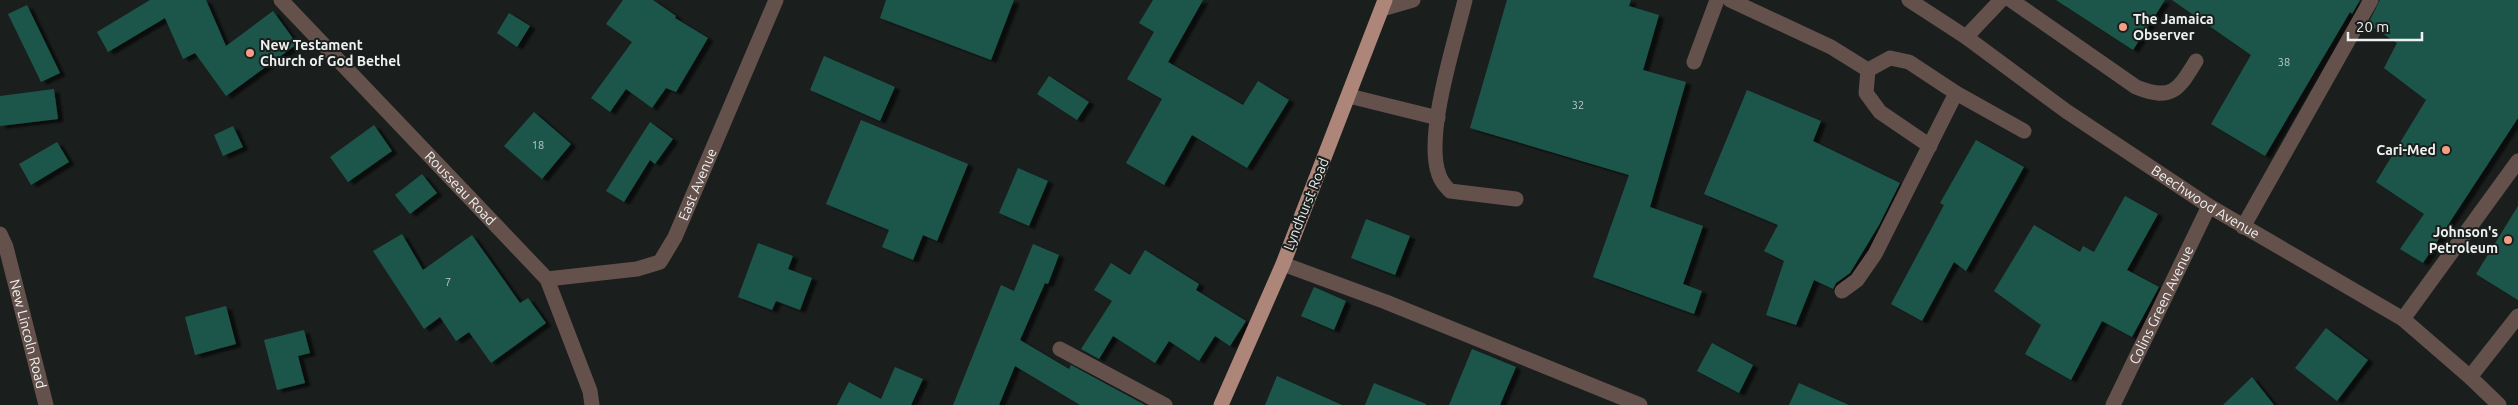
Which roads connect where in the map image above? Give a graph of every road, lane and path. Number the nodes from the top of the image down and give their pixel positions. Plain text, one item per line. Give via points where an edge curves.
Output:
1 (281, 0) edge
2 (776, 0) edge
3 (1413, 0) edge
4 (1465, 0) edge
5 (1717, 0) edge
6 (1730, 0) edge
7 (1909, 0) edge
8 (2001, 0) edge
9 (2010, 0) edge
10 (2371, 0) edge
11 (1383, 5) edge
12 (1966, 38) junction
13 (2196, 60) dead end
14 (1694, 62) dead end
15 (1868, 70) junction
16 (1956, 93) junction
17 (1349, 96) junction
18 (1438, 118) junction
19 (2024, 131) dead end
20 (1930, 146) junction
21 (2516, 169) edge
22 (1516, 199) dead end
23 (2209, 206) junction
24 (2243, 227) junction
25 (2, 243) edge
26 (1283, 264) junction
27 (548, 279) junction
28 (1842, 291) dead end
29 (2518, 316) edge
30 (2403, 319) junction
31 (1060, 349) dead end
32 (2470, 377) junction
33 (46, 405) edge
34 (592, 405) edge
35 (1165, 405) edge
36 (1221, 405) edge
37 (1640, 405) edge
38 (2113, 405) edge
39 (2499, 405) edge

1 - 27 street, Rousseau Road
2 - 27 street, East Avenue via 675,237 660,262 637,269
3 - 11 street
4 - 18 street
5 - 14 street
6 - 15 street via 1831,47
7 - 12 street, Beechwood Avenue
8 - 12 street
9 - 13 street via 2136,87 2157,95 2184,81
10 - 24 street
11 - 17 main road, Lyndhurst Road
12 - 23 street, Beechwood Avenue via 2066,111
15 - 16 street via 1890,58 1909,62
15 - 20 street via 1866,93 1880,112
16 - 19 street
16 - 20 street
17 - 18 street
17 - 26 main road, Lyndhurst Road
18 - 22 street via 1435,146 1439,175 1450,192
20 - 28 street via 1875,254 1857,280
21 - 30 street
23 - 24 street, Beechwood Avenue
23 - 38 street, Colins Green Avenue
24 - 30 street, Beechwood Avenue
25 - 33 street, New Lincoln Road
26 - 36 main road, Lyndhurst Road
26 - 37 street
27 - 34 street, Rousseau Road via 590,391
29 - 32 street
30 - 32 street, Beechwood Avenue
31 - 35 street
32 - 39 street, Beechwood Avenue

